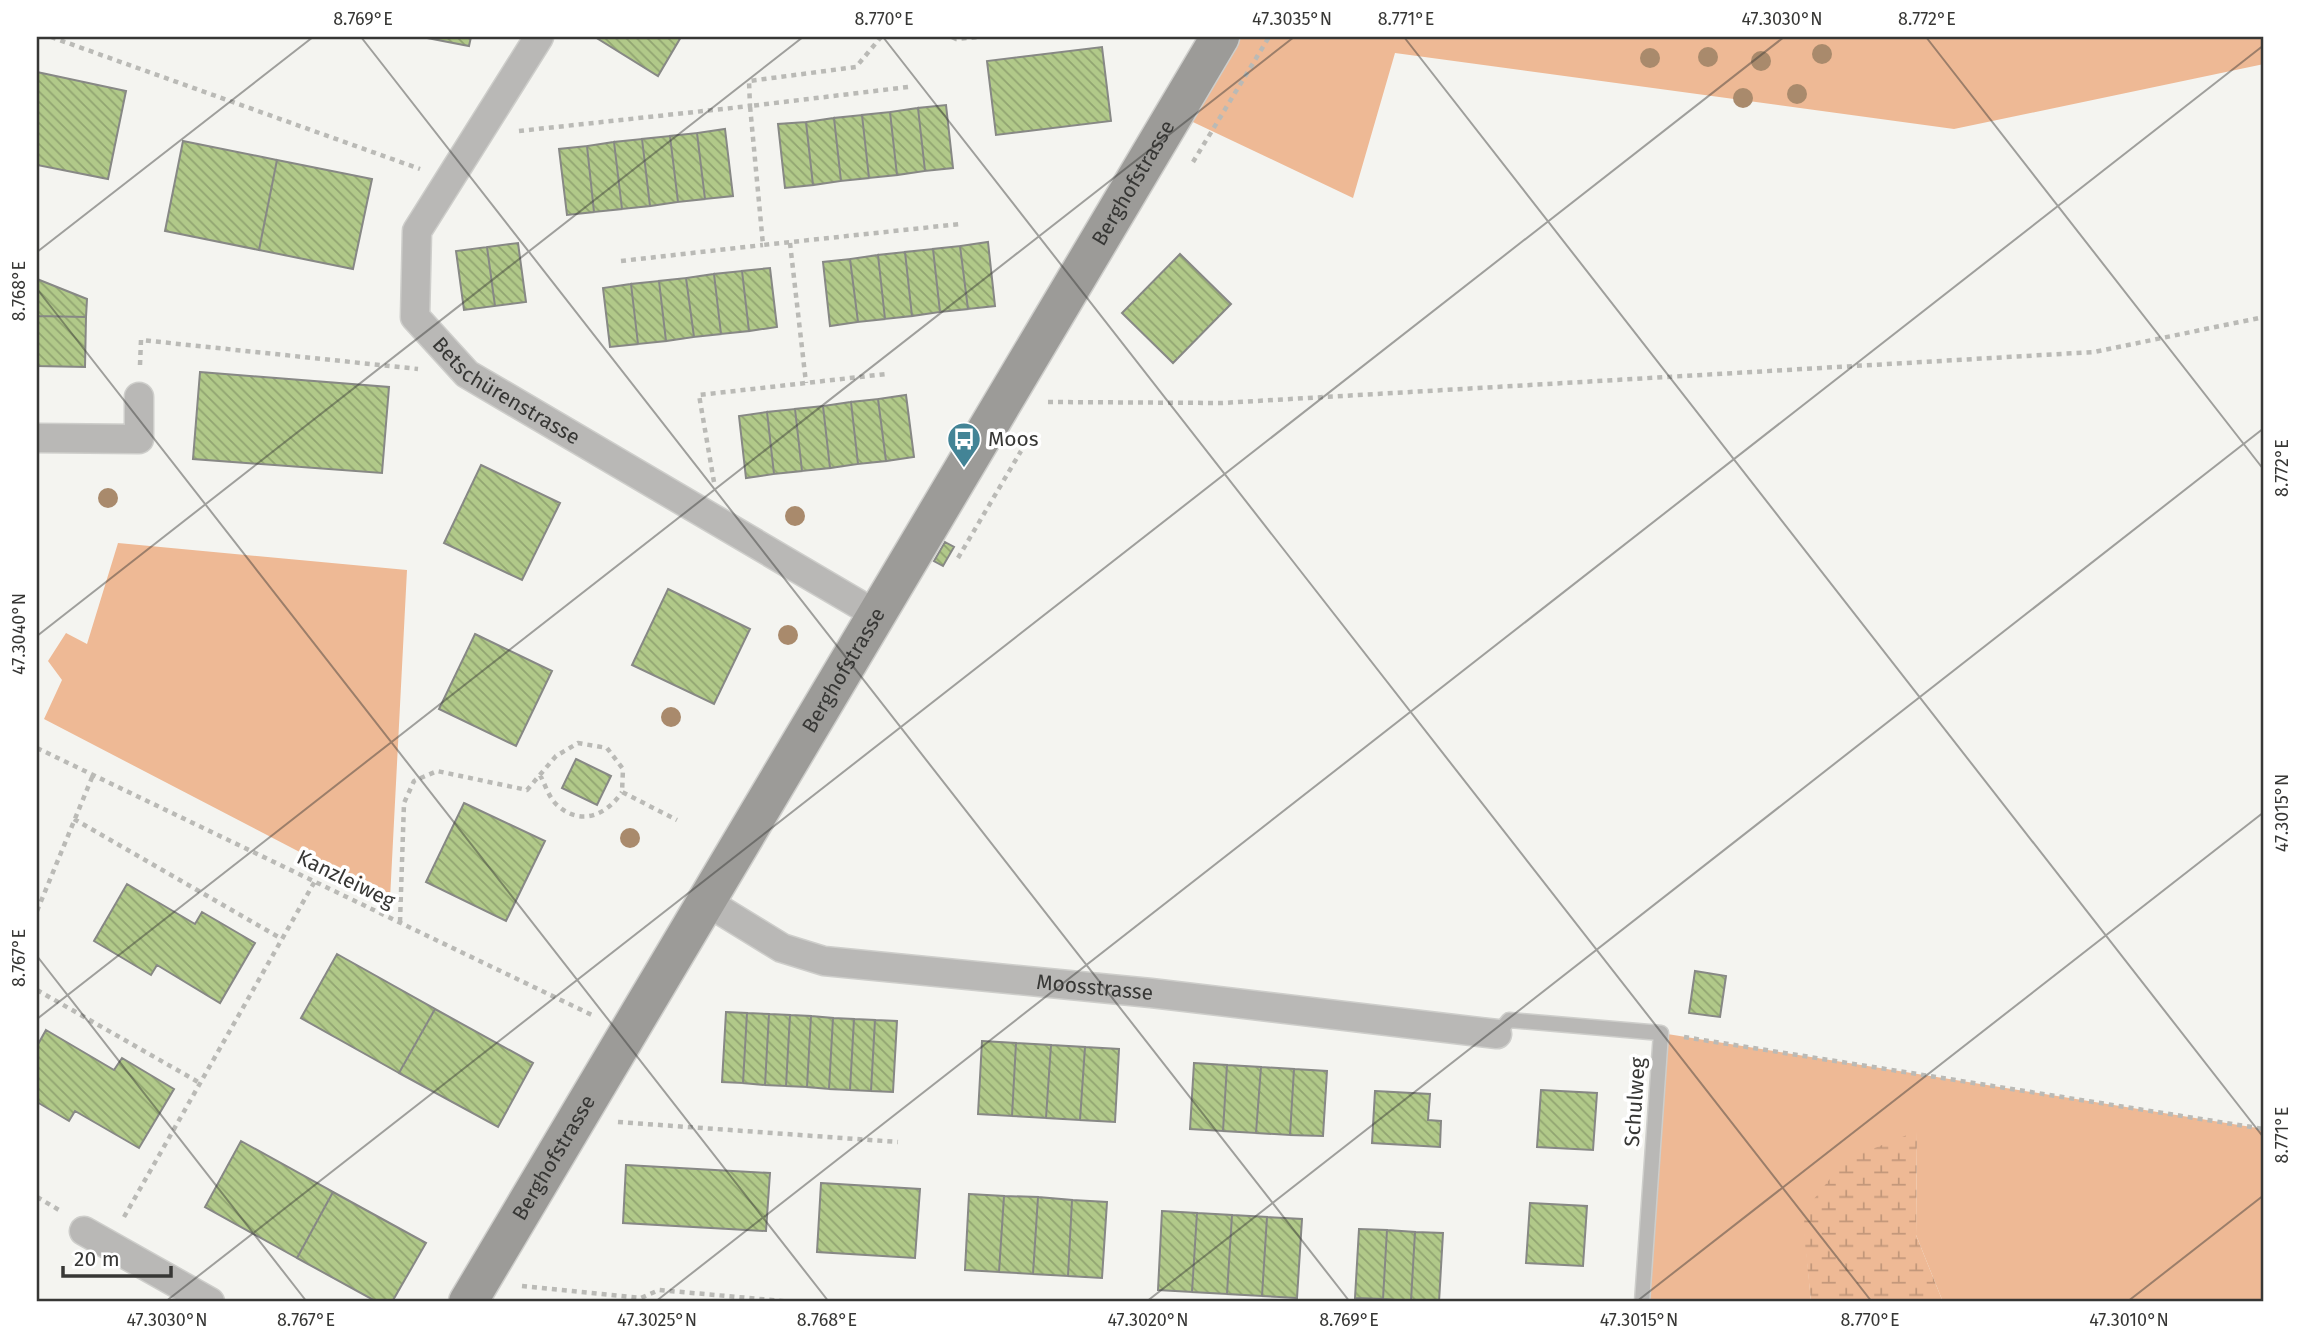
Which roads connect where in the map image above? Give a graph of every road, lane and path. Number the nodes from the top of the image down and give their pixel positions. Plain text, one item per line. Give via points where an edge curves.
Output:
1 (51, 37) edge
2 (540, 37) edge
3 (881, 37) edge
4 (952, 37) edge
5 (980, 37) edge
6 (1220, 37) edge
7 (908, 87) dead end
8 (750, 106) junction
9 (477, 136) junction
10 (450, 180) junction
11 (960, 224) dead end
12 (790, 243) junction
13 (763, 245) junction
14 (621, 261) dead end
15 (2264, 317) edge
16 (467, 374) junction
17 (886, 374) dead end
18 (806, 383) junction
19 (139, 397) joint
20 (1005, 401) junction
21 (37, 438) edge
22 (721, 524) junction
23 (877, 615) junction
24 (37, 748) edge
25 (93, 775) junction
26 (540, 775) junction
27 (622, 792) junction
28 (74, 819) junction
29 (677, 820) dead end
30 (315, 881) junction
31 (707, 902) junction
32 (37, 911) edge
33 (400, 922) junction
34 (282, 939) junction
35 (37, 990) edge
36 (634, 1019) junction
37 (1661, 1033) junction
38 (1497, 1034) joint
39 (200, 1083) junction
40 (575, 1119) junction
41 (2264, 1129) edge
42 (898, 1142) dead end
43 (83, 1231) dead end
44 (108, 1245) junction
45 (474, 1292) edge
46 (211, 1302) edge
47 (794, 1302) edge
48 (1642, 1302) edge

1 - 10 path
2 - 9 street, Betschürenstrasse
3 - 8 path via 856,68 748,81
4 - 5 path
6 - 20 street, Berghofstrasse
7 - 8 path
8 - 9 path
8 - 13 path
9 - 10 street, Betschürenstrasse
10 - 16 street, Betschürenstrasse via 417,231 415,317
11 - 12 path
12 - 13 path
12 - 18 path
13 - 14 path
15 - 20 path via 2094,352 1222,403
16 - 19 path via 141,341
16 - 22 street, Betschürenstrasse
17 - 18 path
18 - 22 path via 699,395
19 - 21 street via 139,439
20 - 23 street, Berghofstrasse
22 - 23 street, Betschürenstrasse
23 - 31 street, Berghofstrasse
24 - 25 path, Kanzleiweg
25 - 28 path
25 - 30 path, Kanzleiweg
26 - 27 path via 555,804 575,816 594,816 612,807
26 - 27 path via 556,756 578,743 607,748 623,769
26 - 33 path via 527,790 437,771 414,781 404,803
27 - 29 path
28 - 32 path
28 - 34 path
30 - 33 path, Kanzleiweg
30 - 34 path
31 - 36 street, Berghofstrasse
31 - 38 street, Moosstrasse via 782,948 824,961
33 - 36 path, Kanzleiweg via 597,1017 606,1002
34 - 39 path
35 - 39 path
36 - 40 street, Berghofstrasse
37 - 38 lane, Schulweg via 1509,1020
37 - 41 path
37 - 48 lane, Schulweg
39 - 44 path
40 - 42 path
40 - 45 street, Berghofstrasse
43 - 44 street
44 - 46 street
45 - 47 path via 640,1298 659,1290

